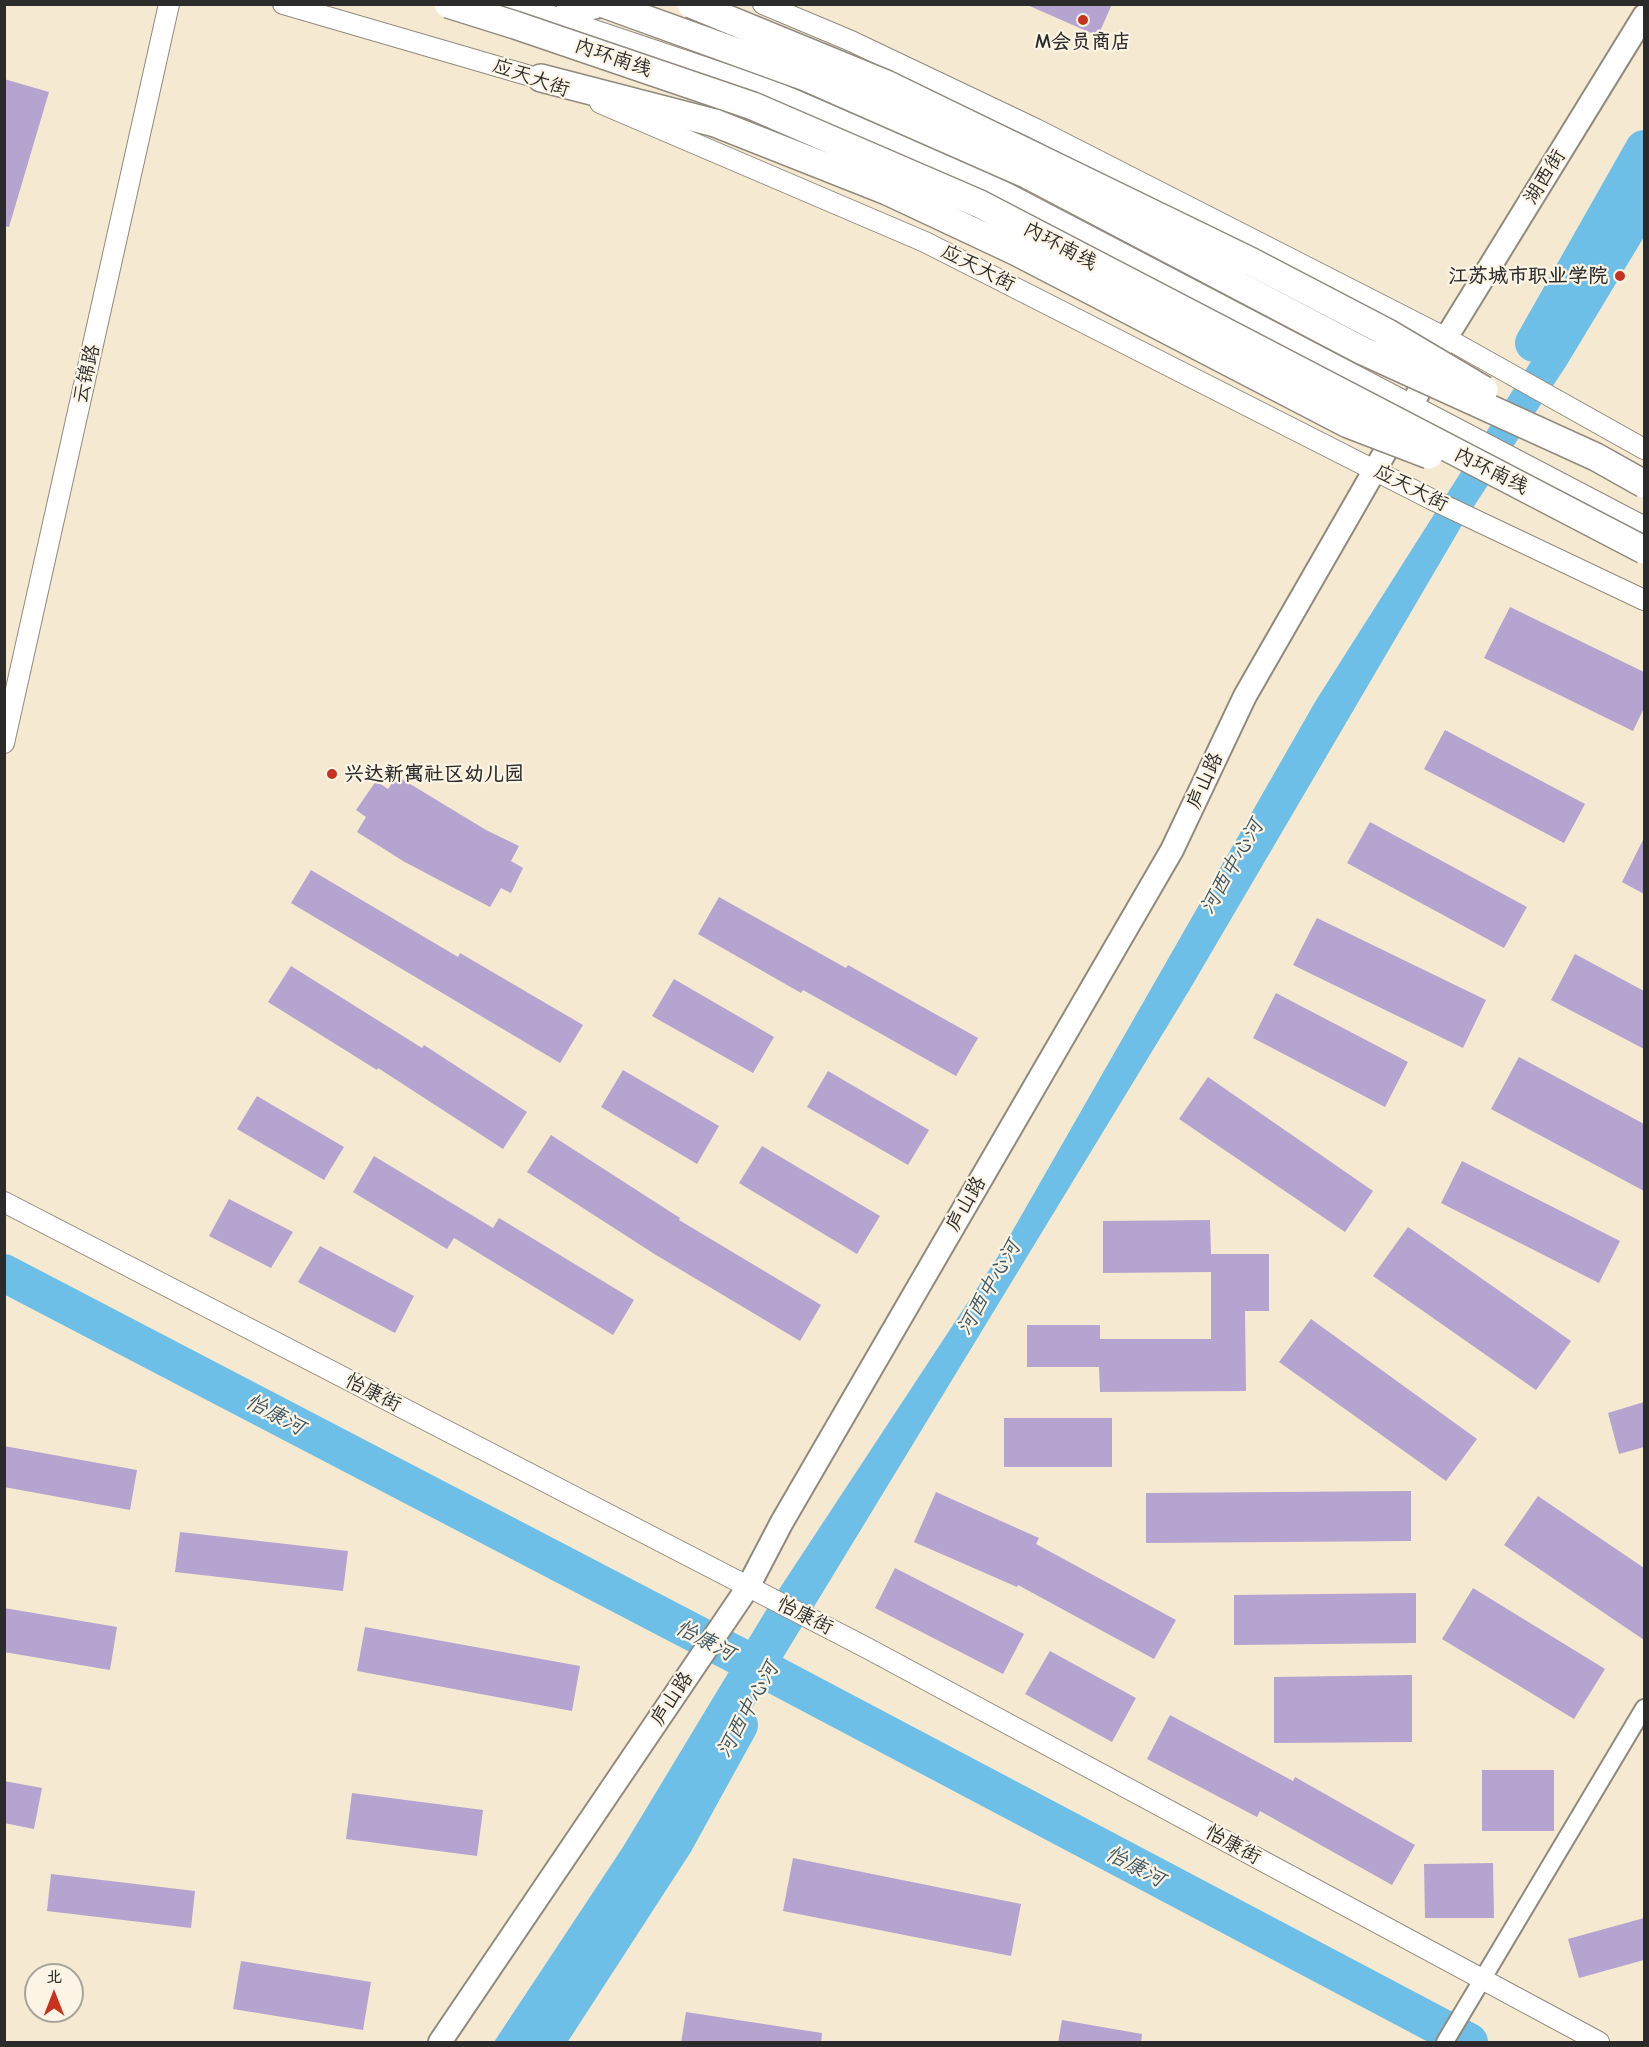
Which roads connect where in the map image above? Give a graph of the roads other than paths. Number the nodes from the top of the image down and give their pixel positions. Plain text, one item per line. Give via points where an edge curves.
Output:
1 (170, 4) edge
2 (283, 4) edge
3 (448, 4) edge
4 (507, 4) edge
5 (602, 4) edge
6 (691, 4) edge
7 (763, 4) edge
8 (561, 7) edge
9 (1644, 16) edge
10 (541, 78) junction
11 (1446, 338) junction
12 (1415, 401) junction
13 (1644, 449) edge
14 (1596, 457) junction
15 (1376, 470) junction
16 (1644, 484) edge
17 (1563, 507) junction
18 (1644, 512) edge
19 (1644, 530) edge
20 (1644, 550) edge
21 (1644, 600) edge
22 (4, 743) edge
23 (4, 1202) edge
24 (744, 1592) junction
25 (1644, 1708) edge
26 (1483, 1981) junction
27 (440, 2043) edge
28 (1445, 2043) edge
29 (1599, 2043) edge

1 - 22 street, 云锦路
2 - 10 street, 应天大街
3 - 17 highway, 内环南线, bridge via 753,106 980,204
4 - 12 main road via 766,91 985,185
5 - 8 highway
5 - 14 highway, bridge via 803,76 1028,175 1363,351
6 - 14 highway, bridge via 886,84 1252,262 1388,333
7 - 11 street via 1036,129
8 - 12 main road via 769,81 991,175
9 - 11 main road, 湖西街
10 - 15 street, 应天大街 via 925,242
10 - 17 highway, bridge via 715,123 887,191 1017,252 1348,424
11 - 12 main road, 庐山路
11 - 13 street
12 - 15 main road, 庐山路
12 - 18 main road
12 - 19 main road
14 - 16 highway, bridge
15 - 21 street, 应天大街
15 - 24 main road, 庐山路 via 1245,696 1172,850
17 - 20 highway, 内环南线, bridge
23 - 24 street, 怡康街
24 - 26 street, 怡康街 via 775,1601 867,1648
24 - 27 main road, 庐山路
25 - 26 street
26 - 28 street
26 - 29 street, 怡康街

